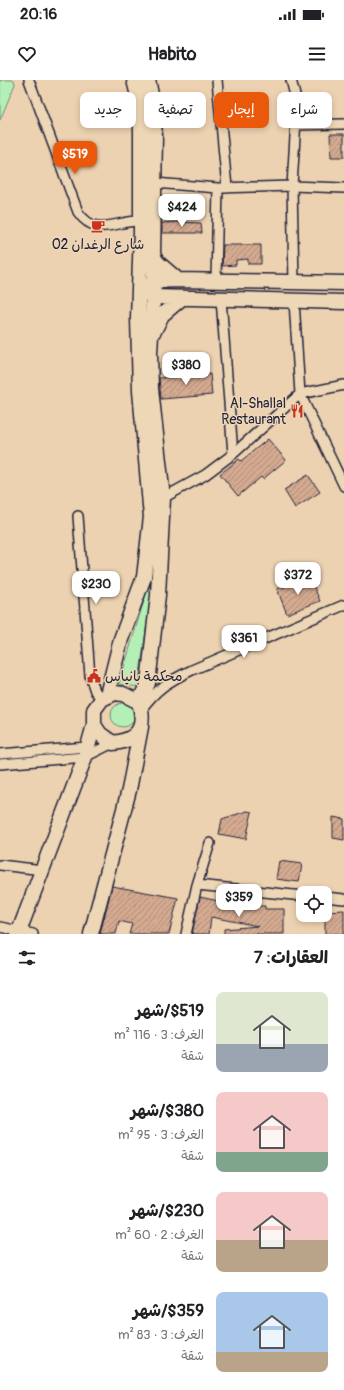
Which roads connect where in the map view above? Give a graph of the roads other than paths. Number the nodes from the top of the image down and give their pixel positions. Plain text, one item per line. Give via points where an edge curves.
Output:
1 (29, 80) edge
2 (134, 80) edge
3 (148, 80) edge
4 (216, 80) edge
5 (291, 80) edge
6 (294, 92) edge
7 (332, 124) edge
8 (344, 124) edge
9 (295, 128) edge
10 (154, 183) junction
11 (292, 186) junction
12 (223, 188) junction
13 (344, 188) edge
14 (145, 224) junction
15 (153, 255) junction
16 (178, 280) junction
17 (216, 280) junction
18 (294, 282) junction
19 (344, 283) edge
20 (151, 290) junction
21 (182, 298) junction
22 (221, 299) junction
23 (294, 301) junction
24 (344, 302) edge
25 (138, 326) junction
26 (152, 337) junction
27 (344, 385) edge
28 (300, 394) junction
29 (233, 454) junction
30 (344, 486) edge
31 (163, 498) junction
32 (78, 516) dead end
33 (144, 577) junction
34 (159, 577) junction
35 (344, 605) edge
36 (105, 697) junction
37 (140, 706) junction
38 (94, 725) junction
39 (141, 726) junction
40 (113, 743) junction
41 (86, 752) junction
42 (0, 754) edge
43 (0, 764) edge
44 (210, 843) dead end
45 (0, 865) edge
46 (43, 870) junction
47 (197, 885) junction
48 (296, 895) edge
49 (332, 898) edge
50 (344, 899) edge
51 (0, 927) edge
52 (19, 932) edge
53 (33, 934) edge
54 (91, 934) edge
55 (186, 934) edge

1 - 14 street via 78,212 84,220 90,225 98,226
2 - 14 main road via 139,100
3 - 10 main road via 152,99
4 - 12 street
5 - 6 street
7 - 8 street
9 - 11 street
10 - 12 street
10 - 14 main road
11 - 12 street
11 - 13 street
11 - 18 street
12 - 17 street
14 - 15 main road
14 - 20 main road
14 - 25 main road via 138,280
15 - 16 main road via 157,262
15 - 20 main road
16 - 17 main road
16 - 20 main road
17 - 18 main road
18 - 19 main road
20 - 21 main road
20 - 25 main road
20 - 26 main road
21 - 22 main road
21 - 26 main road via 162,315
22 - 23 main road
22 - 29 street
23 - 24 main road
23 - 28 street
25 - 33 main road via 140,391 151,517
26 - 31 main road via 151,389
27 - 28 street
28 - 29 street
28 - 30 street
29 - 31 street via 205,475
31 - 34 main road
32 - 36 street via 90,676 95,690
33 - 34 main road
33 - 36 main road via 121,639
34 - 37 main road via 148,683
35 - 37 street via 169,681
36 - 37 main road via 123,694
36 - 38 main road via 94,710
37 - 39 main road via 143,718
38 - 40 main road via 100,734
38 - 41 main road
39 - 40 main road via 130,739
39 - 54 main road via 130,790
40 - 41 street
41 - 42 street
41 - 43 street
41 - 46 main road
44 - 47 street
45 - 46 street
46 - 52 main road
47 - 48 street
47 - 55 street
49 - 50 street
51 - 52 street
52 - 53 street

